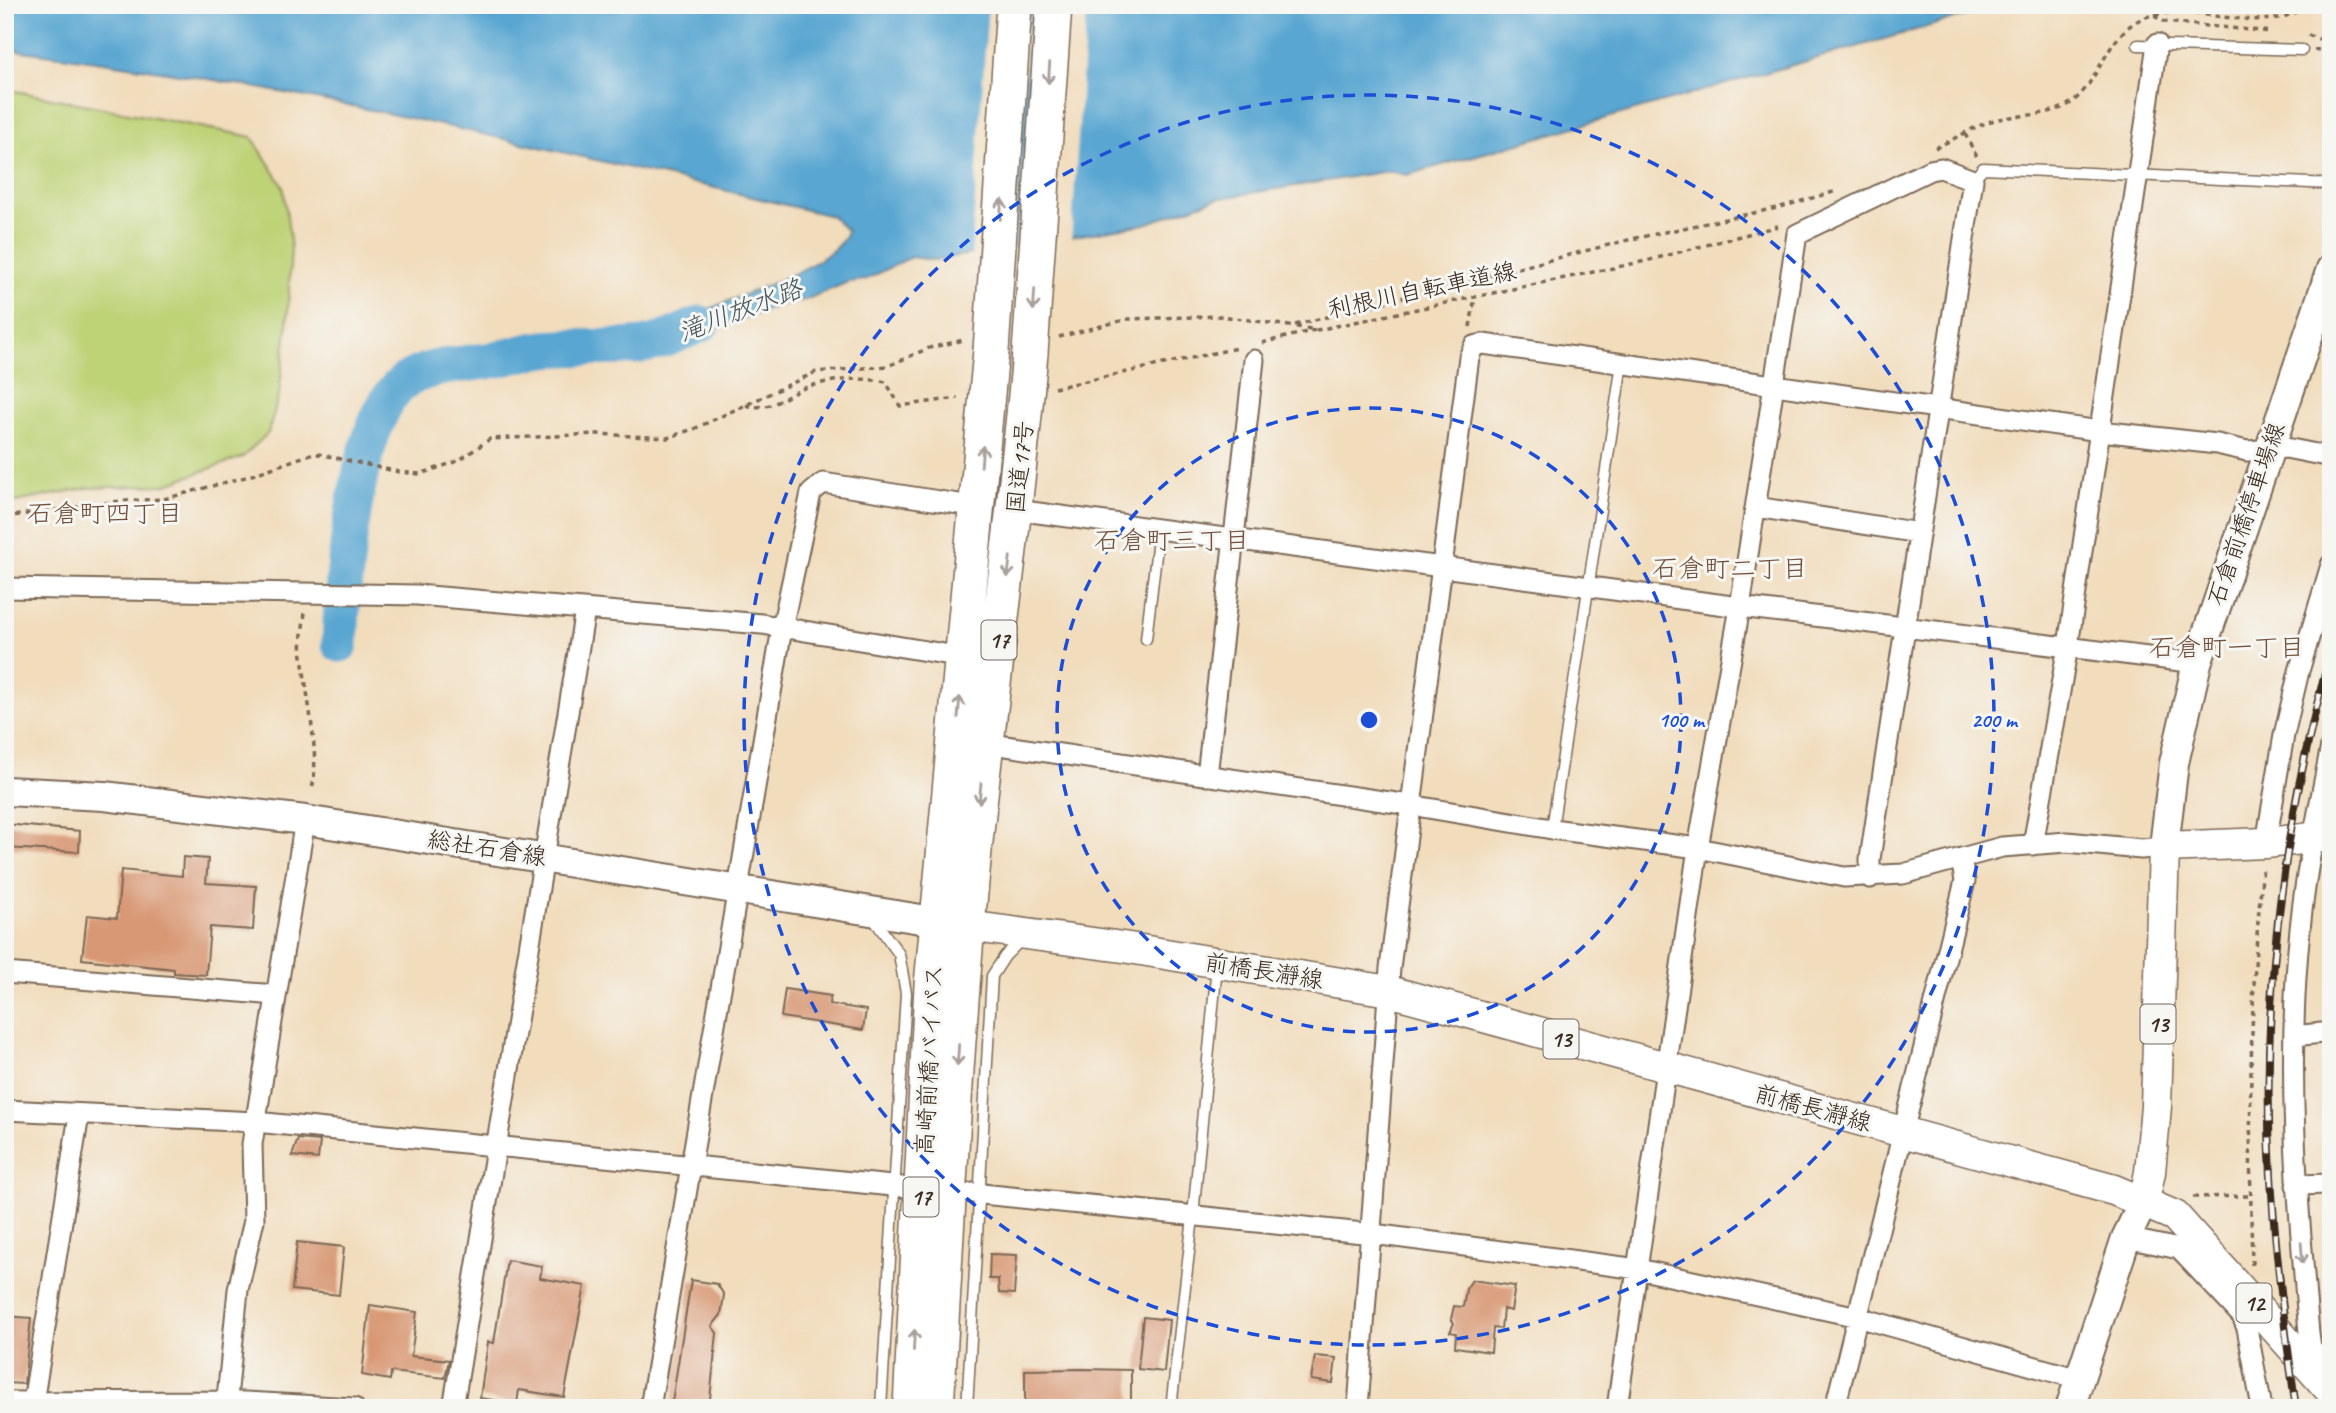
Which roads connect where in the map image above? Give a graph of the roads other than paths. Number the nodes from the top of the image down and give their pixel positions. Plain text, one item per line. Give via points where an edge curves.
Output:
1 (1014, 5) edge
2 (1054, 5) edge
3 (2148, 44) joint
4 (2302, 50) dead end
5 (2139, 176) junction
6 (1973, 180) junction
7 (2331, 184) edge
8 (2331, 269) edge
9 (1250, 351) road end
10 (1622, 362) junction
11 (1775, 385) junction
12 (1938, 408) junction
13 (2100, 431) junction
14 (2268, 450) junction
15 (2331, 457) edge
16 (978, 507) junction
17 (1756, 507) junction
18 (1016, 510) junction
19 (1159, 530) junction
20 (1919, 533) junction
21 (1233, 539) junction
22 (1440, 565) junction
23 (2331, 565) edge
24 (1590, 586) junction
25 (5, 588) edge
26 (1741, 607) junction
27 (585, 610) junction
28 (1905, 626) junction
29 (782, 628) junction
30 (1146, 639) dead end
31 (2068, 646) junction
32 (963, 657) junction
33 (2197, 663) junction
34 (985, 743) junction
35 (2331, 746) edge
36 (1207, 775) junction
37 (5, 791) edge
38 (1410, 805) junction
39 (305, 820) junction
40 (1552, 829) junction
41 (2322, 838) edge
42 (2266, 843) junction
43 (2032, 845) junction
44 (2164, 847) junction
45 (1698, 848) junction
46 (545, 857) junction
47 (1961, 858) junction
48 (1870, 878) junction
49 (738, 889) junction
50 (868, 911) junction
51 (952, 924) junction
52 (1028, 934) junction
53 (1217, 964) junction
54 (5, 973) edge
55 (1389, 991) junction
56 (276, 995) junction
57 (2331, 1032) edge
58 (2294, 1036) junction
59 (1668, 1069) junction
60 (5, 1111) edge
61 (79, 1115) junction
62 (256, 1122) junction
63 (1905, 1132) junction
64 (496, 1147) junction
65 (690, 1165) junction
66 (2331, 1184) edge
67 (2296, 1185) junction
68 (898, 1187) junction
69 (975, 1193) junction
70 (2144, 1201) junction
71 (1194, 1215) junction
72 (1373, 1234) junction
73 (2126, 1238) junction
74 (1638, 1269) junction
75 (1858, 1317) junction
76 (2331, 1371) edge
77 (2079, 1379) junction
78 (2331, 1391) edge
79 (5, 1402) edge
80 (33, 1403) junction
81 (226, 1405) edge
82 (354, 1408) edge
83 (453, 1408) edge
84 (650, 1408) edge
85 (881, 1408) edge
86 (911, 1408) edge
87 (936, 1408) edge
88 (967, 1408) edge
89 (1171, 1408) edge
90 (1358, 1408) edge
91 (1618, 1408) edge
92 (1835, 1408) edge
93 (2070, 1408) edge
94 (2262, 1408) edge

16 -> 1 highway, 国道17号 / 17, bridge via 979,345
2 -> 18 highway, 国道17号 / 17, bridge via 1042,346
3 - 4 lane
3 - 5 street
5 - 6 lane via 1983,168
5 - 7 lane
5 - 13 street
6 - 11 street via 1941,168 1930,170 1797,234
6 - 12 street
8 - 14 main road, 石倉前橋停車場線
9 - 21 street
10 - 11 street
10 - 22 street via 1474,346
10 - 24 lane
11 - 12 street
11 - 17 street
12 - 13 street
12 - 20 street
13 - 14 street
13 - 31 street
14 - 15 street via 2286,448
14 - 33 main road, 石倉前橋停車場線
16 - 29 street via 823,483 817,486 811,493
16 - 32 highway, 国道17号 / 17
17 - 20 street
17 - 26 street
18 - 19 street
18 -> 34 highway, 国道17号 / 17
19 - 21 street
19 - 30 lane
20 - 28 street
21 - 22 street
21 - 36 street
22 - 24 street
22 - 38 street
23 - 42 street via 2284,735
24 - 26 street
24 - 40 lane
25 - 27 street via 375,592
26 - 28 street
26 - 45 street
27 - 29 street
27 - 46 street
28 - 31 street
28 - 48 street
29 - 32 street
29 - 49 street
31 - 33 street
31 - 43 street
51 -> 32 highway, 国道17号 / 17
33 - 44 main road, 石倉前橋停車場線 via 2174,763
34 - 36 street
34 -> 51 highway, 国道17号 / 17
35 - 41 street
36 - 38 street
37 - 39 main road, 総社石倉線 via 104,796
38 - 40 street
38 - 55 street
39 - 46 main road, 総社石倉線
39 - 56 street
40 - 45 street
41 - 42 main road
41 - 58 street via 2300,930
42 - 44 main road
43 - 44 street via 2067,842
43 - 47 street
44 - 70 main road, 13 via 2156,1106
45 - 48 street
45 - 59 street
46 - 49 main road, 総社石倉線
46 - 64 street
47 - 48 street via 1926,870
47 - 63 street via 1965,881
49 - 50 main road, 総社石倉線
49 - 65 street
50 - 51 main road, 総社石倉線
50 - 68 lane via 895,946 905,983
51 - 52 main road, 前橋長瀞線 / 13
86 -> 51 highway, 高崎前橋バイパス / 17
51 -> 87 highway, 高崎前橋バイパス / 17
52 - 53 main road, 前橋長瀞線 / 13
52 - 69 lane via 1004,956 992,976
53 - 55 main road, 前橋長瀞線 / 13
53 - 71 lane
54 - 56 street
55 - 59 main road, 前橋長瀞線 / 13
55 - 72 street
56 - 62 street
57 - 58 street
58 - 67 street
59 - 63 main road, 前橋長瀞線 / 13
59 - 74 street
60 - 61 street
61 - 62 street
61 - 80 street
62 - 64 street
62 - 81 street via 251,1158 254,1220 238,1290
63 - 70 main road, 前橋長瀞線 / 13 via 2091,1182
63 - 75 street
64 - 65 street
64 - 83 street
65 - 68 street
65 - 84 street
66 - 67 street
67 -> 76 street via 2311,1348
68 - 85 lane
69 - 71 street
69 - 88 lane
70 - 73 main road
70 - 78 main road, 12 via 2175,1216
71 - 72 street
71 - 89 lane
72 - 74 street
72 - 90 street
73 - 77 main road
73 - 94 street via 2179,1249 2242,1316
74 - 75 street
74 - 91 street
75 - 77 street
75 - 92 street
77 - 93 main road
79 - 80 street
80 - 81 street
81 - 82 street

